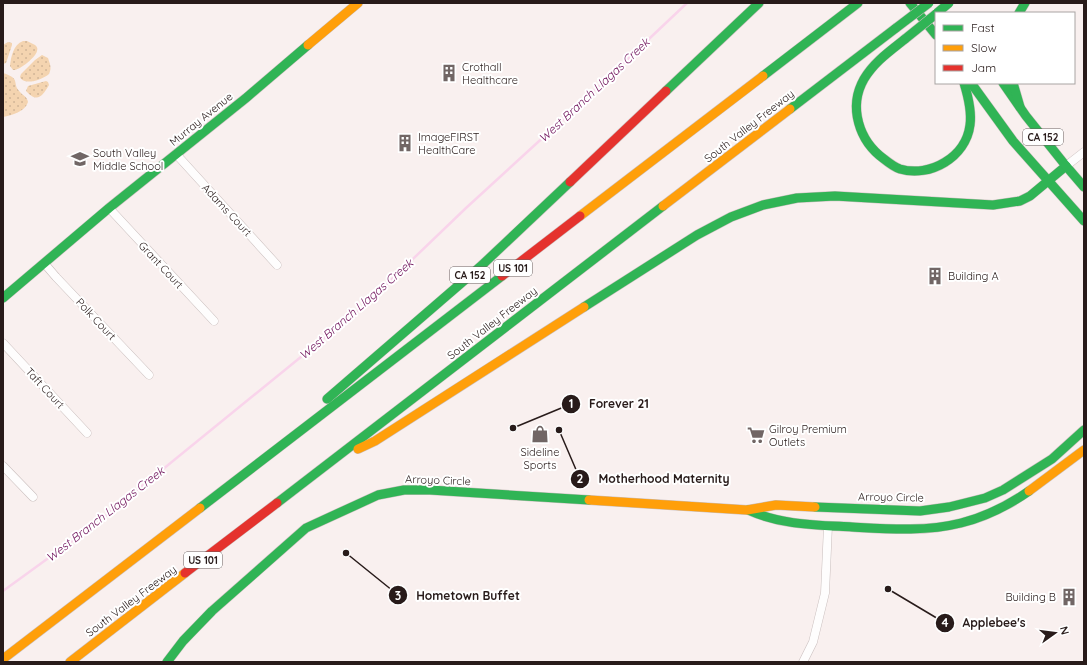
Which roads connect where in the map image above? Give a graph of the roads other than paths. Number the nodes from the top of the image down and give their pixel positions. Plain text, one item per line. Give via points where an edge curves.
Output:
1 (358, 3) edge
2 (759, 3) edge
3 (858, 3) edge
4 (910, 3) edge
5 (929, 3) edge
6 (944, 3) edge
7 (949, 3) edge
8 (1025, 3) edge
9 (937, 12) edge
10 (951, 12) edge
11 (1020, 12) edge
12 (935, 14) edge
13 (935, 34) edge
14 (964, 84) edge
15 (972, 84) edge
16 (1004, 84) edge
17 (1013, 84) edge
18 (1020, 107) junction
19 (1084, 152) edge
20 (176, 154) junction
21 (1066, 166) junction
22 (1048, 181) junction
23 (1084, 188) edge
24 (109, 208) junction
25 (1084, 221) edge
26 (44, 262) junction
27 (277, 265) dead end
28 (3, 298) edge
29 (214, 322) dead end
30 (3, 343) edge
31 (149, 375) dead end
32 (1084, 430) edge
33 (87, 432) dead end
34 (1084, 450) edge
35 (337, 458) junction
36 (3, 466) edge
37 (33, 497) dead end
38 (747, 510) junction
39 (828, 526) junction
40 (168, 532) junction
41 (3, 659) edge
42 (70, 662) edge
43 (167, 662) edge
44 (803, 662) edge

1 - 20 main road, Murray Avenue
2 - 40 main road, CA 152 via 466,279
3 - 40 main road, US 101
4 - 13 main road
5 - 35 main road, South Valley Freeway / US 101, bridge
6 - 10 main road
7 - 9 main road, bridge
8 - 11 main road
12 - 14 main road, bridge via 879,61 868,74 856,98 858,124 870,147 899,169 917,172 934,169 949,161 964,146 970,130 970,106
15 - 22 main road via 1013,142
16 - 18 main road, CA 152
17 - 18 main road
18 - 21 main road, CA 152
19 - 21 street
20 - 24 main road, Murray Avenue
20 - 27 street, Adams Court
21 - 22 main road
21 - 23 main road
22 - 25 main road
22 - 35 main road via 1030,196 1007,204 979,205 817,196 782,199 742,212 697,234 375,441
24 - 26 main road, Murray Avenue
24 - 29 street, Grant Court
26 - 28 main road, Murray Avenue
26 - 31 street, Polk Court
30 - 33 street, Taft Court
32 - 38 main road, Arroyo Circle via 1052,459 1003,490 949,508 920,511 776,505
34 - 39 main road, Arroyo Circle via 1037,486 1011,502 963,523 901,530
35 - 42 main road, South Valley Freeway / US 101
36 - 37 street
38 - 39 main road, Arroyo Circle via 769,519
38 - 43 main road, Arroyo Circle via 430,490 378,494 306,528 212,611
39 - 44 street via 825,593 813,642
40 - 41 main road, US 101

